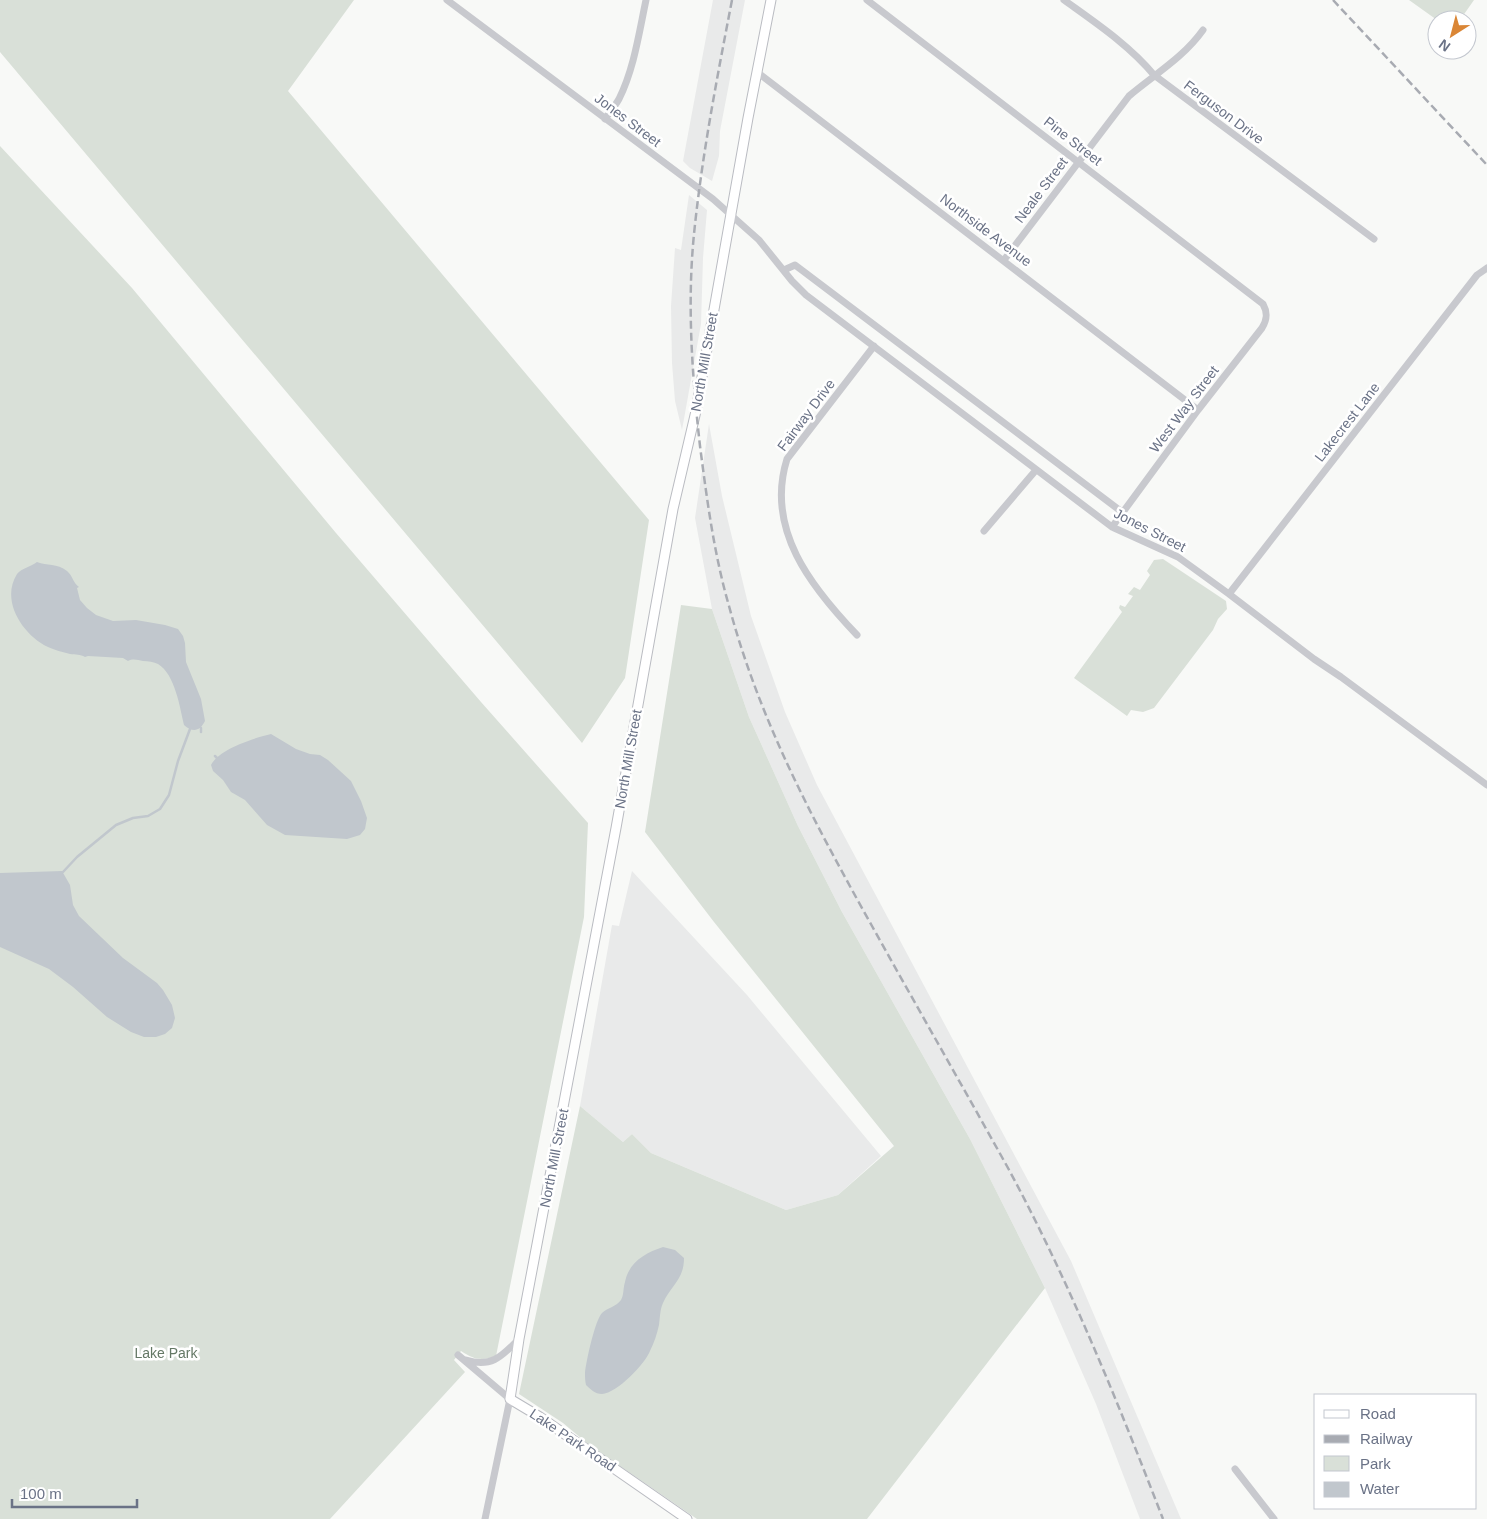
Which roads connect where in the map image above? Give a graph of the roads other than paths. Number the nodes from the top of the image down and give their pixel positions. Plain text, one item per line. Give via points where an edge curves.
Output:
1 (447, 0) edge
2 (646, 0) edge
3 (771, 0) edge
4 (867, 0) edge
5 (1064, 0) edge
6 (1203, 30) dead end
7 (757, 72) junction
8 (1154, 75) junction
9 (605, 118) junction
10 (1079, 161) junction
11 (731, 215) junction
12 (1374, 239) dead end
13 (1004, 260) junction
14 (1487, 268) edge
15 (784, 270) junction
16 (1264, 304) joint
17 (874, 346) junction
18 (1198, 410) junction
19 (1036, 470) junction
20 (1122, 512) junction
21 (1112, 527) junction
22 (984, 531) dead end
23 (1229, 594) junction
24 (857, 635) dead end
25 (1487, 785) edge
26 (519, 1339) junction
27 (510, 1399) junction
28 (1235, 1469) dead end
29 (485, 1519) edge
30 (687, 1519) edge
31 (1274, 1519) edge

1 - 9 street, Jones Street
2 - 9 street via 624,86
3 - 7 main road, North Mill Street
4 - 10 street, Pine Street
5 - 8 street, Ferguson Drive via 1124,44
6 - 8 street, Neale Street via 1174,62
7 - 11 main road, North Mill Street
7 - 13 street, Northside Avenue
8 - 10 street, Neale Street via 1129,96
8 - 12 street, Ferguson Drive
9 - 11 street, Jones Street
10 - 13 street, Neale Street
10 - 16 street, Pine Street
11 - 15 street, Jones Street via 760,240
11 - 26 main road, North Mill Street via 696,411 673,509
13 - 18 street, Northside Avenue
14 - 23 street, Lakecrest Lane via 1477,275
15 - 17 street, Jones Street via 806,295
15 - 20 street, Jones Street via 795,265
16 - 18 street, West Way Street via 1267,310 1262,328
17 - 19 street, Jones Street
17 - 24 street, Fairway Drive via 787,459 782,476 784,519 799,560 815,587
18 - 20 street, West Way Street
19 - 21 street, Jones Street
19 - 22 street
20 - 21 street, West Way Street
21 - 23 street, Jones Street via 1178,557
23 - 25 street, Jones Street
26 - 27 main road, North Mill Street
26 - 27 street, Lake Park Road via 494,1360 479,1362 460,1357
27 - 29 street, North Mill Street
27 - 30 main road, Lake Park Road
28 - 31 street

